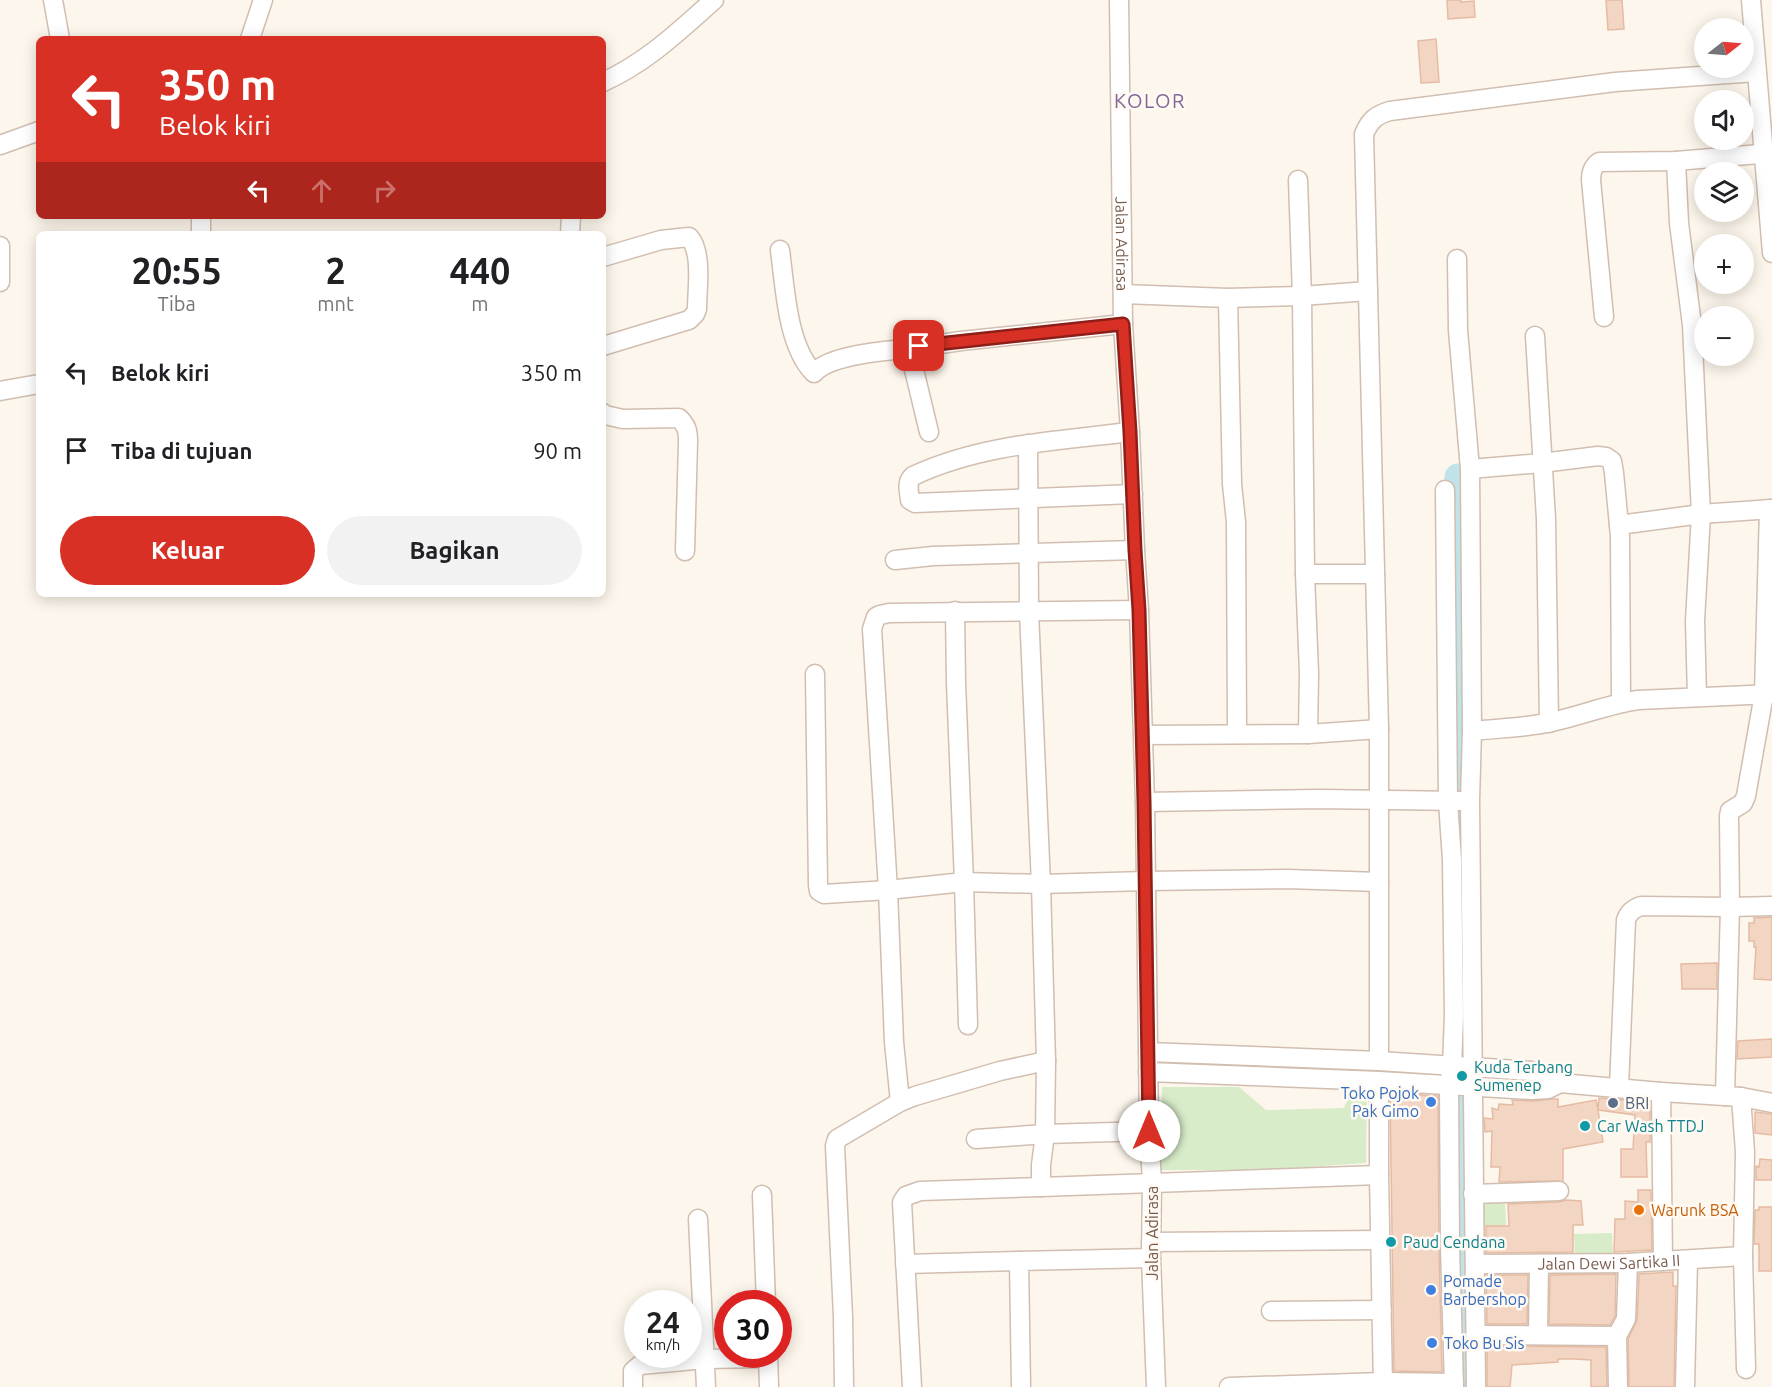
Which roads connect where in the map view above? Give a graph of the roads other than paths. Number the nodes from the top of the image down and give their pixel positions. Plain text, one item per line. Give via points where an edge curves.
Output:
1 (53, 0) edge
2 (263, 0) edge
3 (714, 0) edge
4 (1119, 0) edge
5 (1750, 0) edge
6 (59, 36) edge
7 (251, 36) edge
8 (1756, 72) junction
9 (606, 81) edge
10 (36, 132) edge
11 (0, 145) edge
12 (1768, 153) edge
13 (1676, 161) junction
14 (1298, 180) dead end
15 (0, 246) edge
16 (780, 250) dead end
17 (1772, 253) edge
18 (606, 256) edge
19 (1457, 259) dead end
20 (0, 282) edge
21 (1368, 291) junction
22 (1123, 294) junction
23 (1302, 296) junction
24 (1228, 298) junction
25 (1604, 317) dead end
26 (1123, 324) junction
27 (1535, 336) dead end
28 (606, 345) edge
29 (911, 349) junction
30 (36, 385) edge
31 (0, 391) edge
32 (606, 415) edge
33 (929, 432) dead end
34 (1130, 432) junction
35 (1028, 444) junction
36 (1542, 463) junction
37 (1470, 469) junction
38 (1445, 490) dead end
39 (1133, 494) junction
40 (1029, 498) junction
41 (1770, 509) edge
42 (1701, 514) junction
43 (1619, 525) junction
44 (1135, 550) junction
45 (685, 551) dead end
46 (1029, 554) junction
47 (895, 560) dead end
48 (1305, 574) junction
49 (1375, 574) junction
50 (1139, 610) junction
51 (955, 611) junction
52 (1029, 612) junction
53 (815, 674) dead end
54 (1768, 694) edge
55 (1697, 697) junction
56 (1621, 702) junction
57 (1549, 723) junction
58 (1379, 729) junction
59 (1472, 731) junction
60 (1237, 734) junction
61 (1308, 734) junction
62 (1143, 735) junction
63 (1380, 801) junction
64 (1469, 801) junction
65 (1144, 802) junction
66 (1449, 802) junction
67 (1144, 881) junction
68 (964, 882) junction
69 (1378, 882) junction
70 (1041, 884) junction
71 (888, 890) junction
72 (1772, 906) edge
73 (1730, 907) junction
74 (968, 1025) dead end
75 (1148, 1052) junction
76 (1046, 1061) junction
77 (1379, 1061) junction
78 (1452, 1066) junction
79 (1473, 1068) junction
80 (1148, 1072) junction
81 (1379, 1081) junction
82 (1560, 1083) junction
83 (1449, 1086) junction
84 (1472, 1087) junction
85 (1619, 1088) junction
86 (1661, 1092) junction
87 (1733, 1097) junction
88 (900, 1101) junction
89 (1772, 1103) edge
90 (1149, 1131) junction
91 (1045, 1134) junction
92 (976, 1139) dead end
93 (1379, 1174) junction
94 (1152, 1182) junction
95 (1041, 1187) junction
96 (1559, 1191) dead end
97 (1473, 1194) junction
98 (762, 1196) dead end
99 (698, 1219) dead end
100 (1380, 1240) junction
101 (1151, 1250) junction
102 (1743, 1256) junction
103 (1689, 1260) junction
104 (1019, 1261) junction
105 (1663, 1261) junction
106 (1628, 1263) junction
107 (905, 1264) junction
108 (1475, 1264) junction
109 (1539, 1264) junction
110 (765, 1290) edge
111 (1382, 1310) junction
112 (1271, 1311) dead end
113 (1476, 1335) junction
114 (1538, 1335) junction
115 (1617, 1336) junction
116 (705, 1359) junction
117 (714, 1359) edge
118 (768, 1368) edge
119 (1746, 1368) dead end
120 (1383, 1384) edge
121 (1454, 1385) edge
122 (633, 1387) edge
123 (706, 1387) edge
124 (769, 1387) edge
125 (844, 1387) edge
126 (912, 1387) edge
127 (1021, 1387) edge
128 (1156, 1387) edge
129 (1230, 1387) edge
130 (1476, 1387) edge
131 (1618, 1387) edge
132 (1685, 1387) edge

1 - 6 street
2 - 7 street
3 - 9 street via 651,55
4 - 22 street, Jalan Adirasa
5 - 8 street
8 - 12 street
8 - 21 street via 1595,84 1376,115 1364,134
10 - 11 street
12 - 13 street
12 - 17 street
13 - 25 street via 1599,162 1593,168
13 - 42 street via 1679,223 1692,325
14 - 23 street
15 - 20 street
16 - 29 street via 790,321 805,365 814,373 830,363
18 - 28 street via 660,240 689,237 699,269 697,309 689,320
19 - 37 street via 1458,330
21 - 23 street
21 - 49 street
22 - 24 street
22 - 26 street, Jalan Adirasa
23 - 24 street
23 - 48 street
24 - 60 street via 1236,522
26 - 29 street
26 - 34 street, Jalan Adirasa
27 - 36 street
29 - 33 street
30 - 31 street
32 - 45 street via 679,418 688,429
34 - 35 street
34 - 39 street, Jalan Adirasa
35 - 40 street
35 - 40 street via 935,465 910,478 908,485 910,500 915,503
36 - 37 street
36 - 43 street via 1598,456 1612,461
36 - 57 street
37 - 59 street
38 - 66 street
39 - 40 street
39 - 44 street, Jalan Adirasa
40 - 46 street
41 - 42 street
41 - 54 street
42 - 43 street
42 - 55 street via 1695,621
43 - 56 street
44 - 46 street
44 - 50 street, Jalan Adirasa
46 - 47 street
46 - 52 street
48 - 49 street
48 - 61 street
49 - 58 street
50 - 52 street
50 - 62 street, Jalan Adirasa
51 - 52 street
51 - 68 street
51 - 71 street via 885,613 873,623
52 - 70 street
53 - 71 street via 819,891 829,894
54 - 55 street
54 - 73 street via 1746,796 1729,816
55 - 56 street
56 - 57 street
57 - 59 street
58 - 61 street
58 - 63 street
59 - 64 street
60 - 61 street
60 - 62 street
62 - 65 street, Jalan Adirasa
63 - 65 street
63 - 66 street
63 - 69 street
64 - 66 street
64 - 79 street
65 - 67 street, Jalan Adirasa
66 - 78 street
67 - 69 street
67 - 70 street
67 - 75 street, Jalan Adirasa
68 - 70 street
68 - 71 street
68 - 74 street
69 - 77 street
70 - 76 street
71 - 88 street
72 - 73 street
73 - 85 street via 1641,906 1628,914
73 - 87 street
75 - 77 street
75 - 80 street, Jalan Adirasa
76 - 88 street
76 - 91 street
77 - 78 street
78 - 79 street
78 - 83 street
79 - 82 street via 1532,1071
79 - 84 street
80 - 81 street
80 - 90 street, Jalan Adirasa
81 - 83 street
81 - 93 street
82 - 84 street via 1532,1090
82 - 85 street
83 - 84 street
83 - 121 street
84 - 97 street
85 - 86 street
86 - 87 street
86 - 105 street
87 - 89 street
87 - 102 street via 1745,1152
88 - 125 street via 835,1142
90 - 91 street
90 - 94 street, Jalan Adirasa
91 - 92 street
91 - 95 street
93 - 94 street
93 - 100 street
94 - 95 street
94 - 101 street, Jalan Adirasa
95 - 107 street via 920,1191 906,1196 902,1202
96 - 97 street
97 - 108 street
98 - 110 street
99 - 116 street
100 - 101 street
100 - 111 street
101 - 104 street
101 - 128 street, Jalan Adirasa
102 - 103 street, Jalan Dewi Sartika II
102 - 119 street
103 - 105 street, Jalan Dewi Sartika II
103 - 132 street
104 - 107 street
104 - 127 street
105 - 106 street, Jalan Dewi Sartika II
106 - 109 street, Jalan Dewi Sartika II
106 - 115 street via 1626,1319
107 - 126 street
108 - 109 street, Jalan Dewi Sartika II
108 - 113 street
109 - 114 street
111 - 112 street
111 - 120 street
113 - 114 street
113 - 130 street
114 - 115 street
115 - 131 street
116 - 117 street
116 - 122 street via 640,1365 633,1371
116 - 123 street
118 - 124 street
120 - 121 street
120 - 129 street

